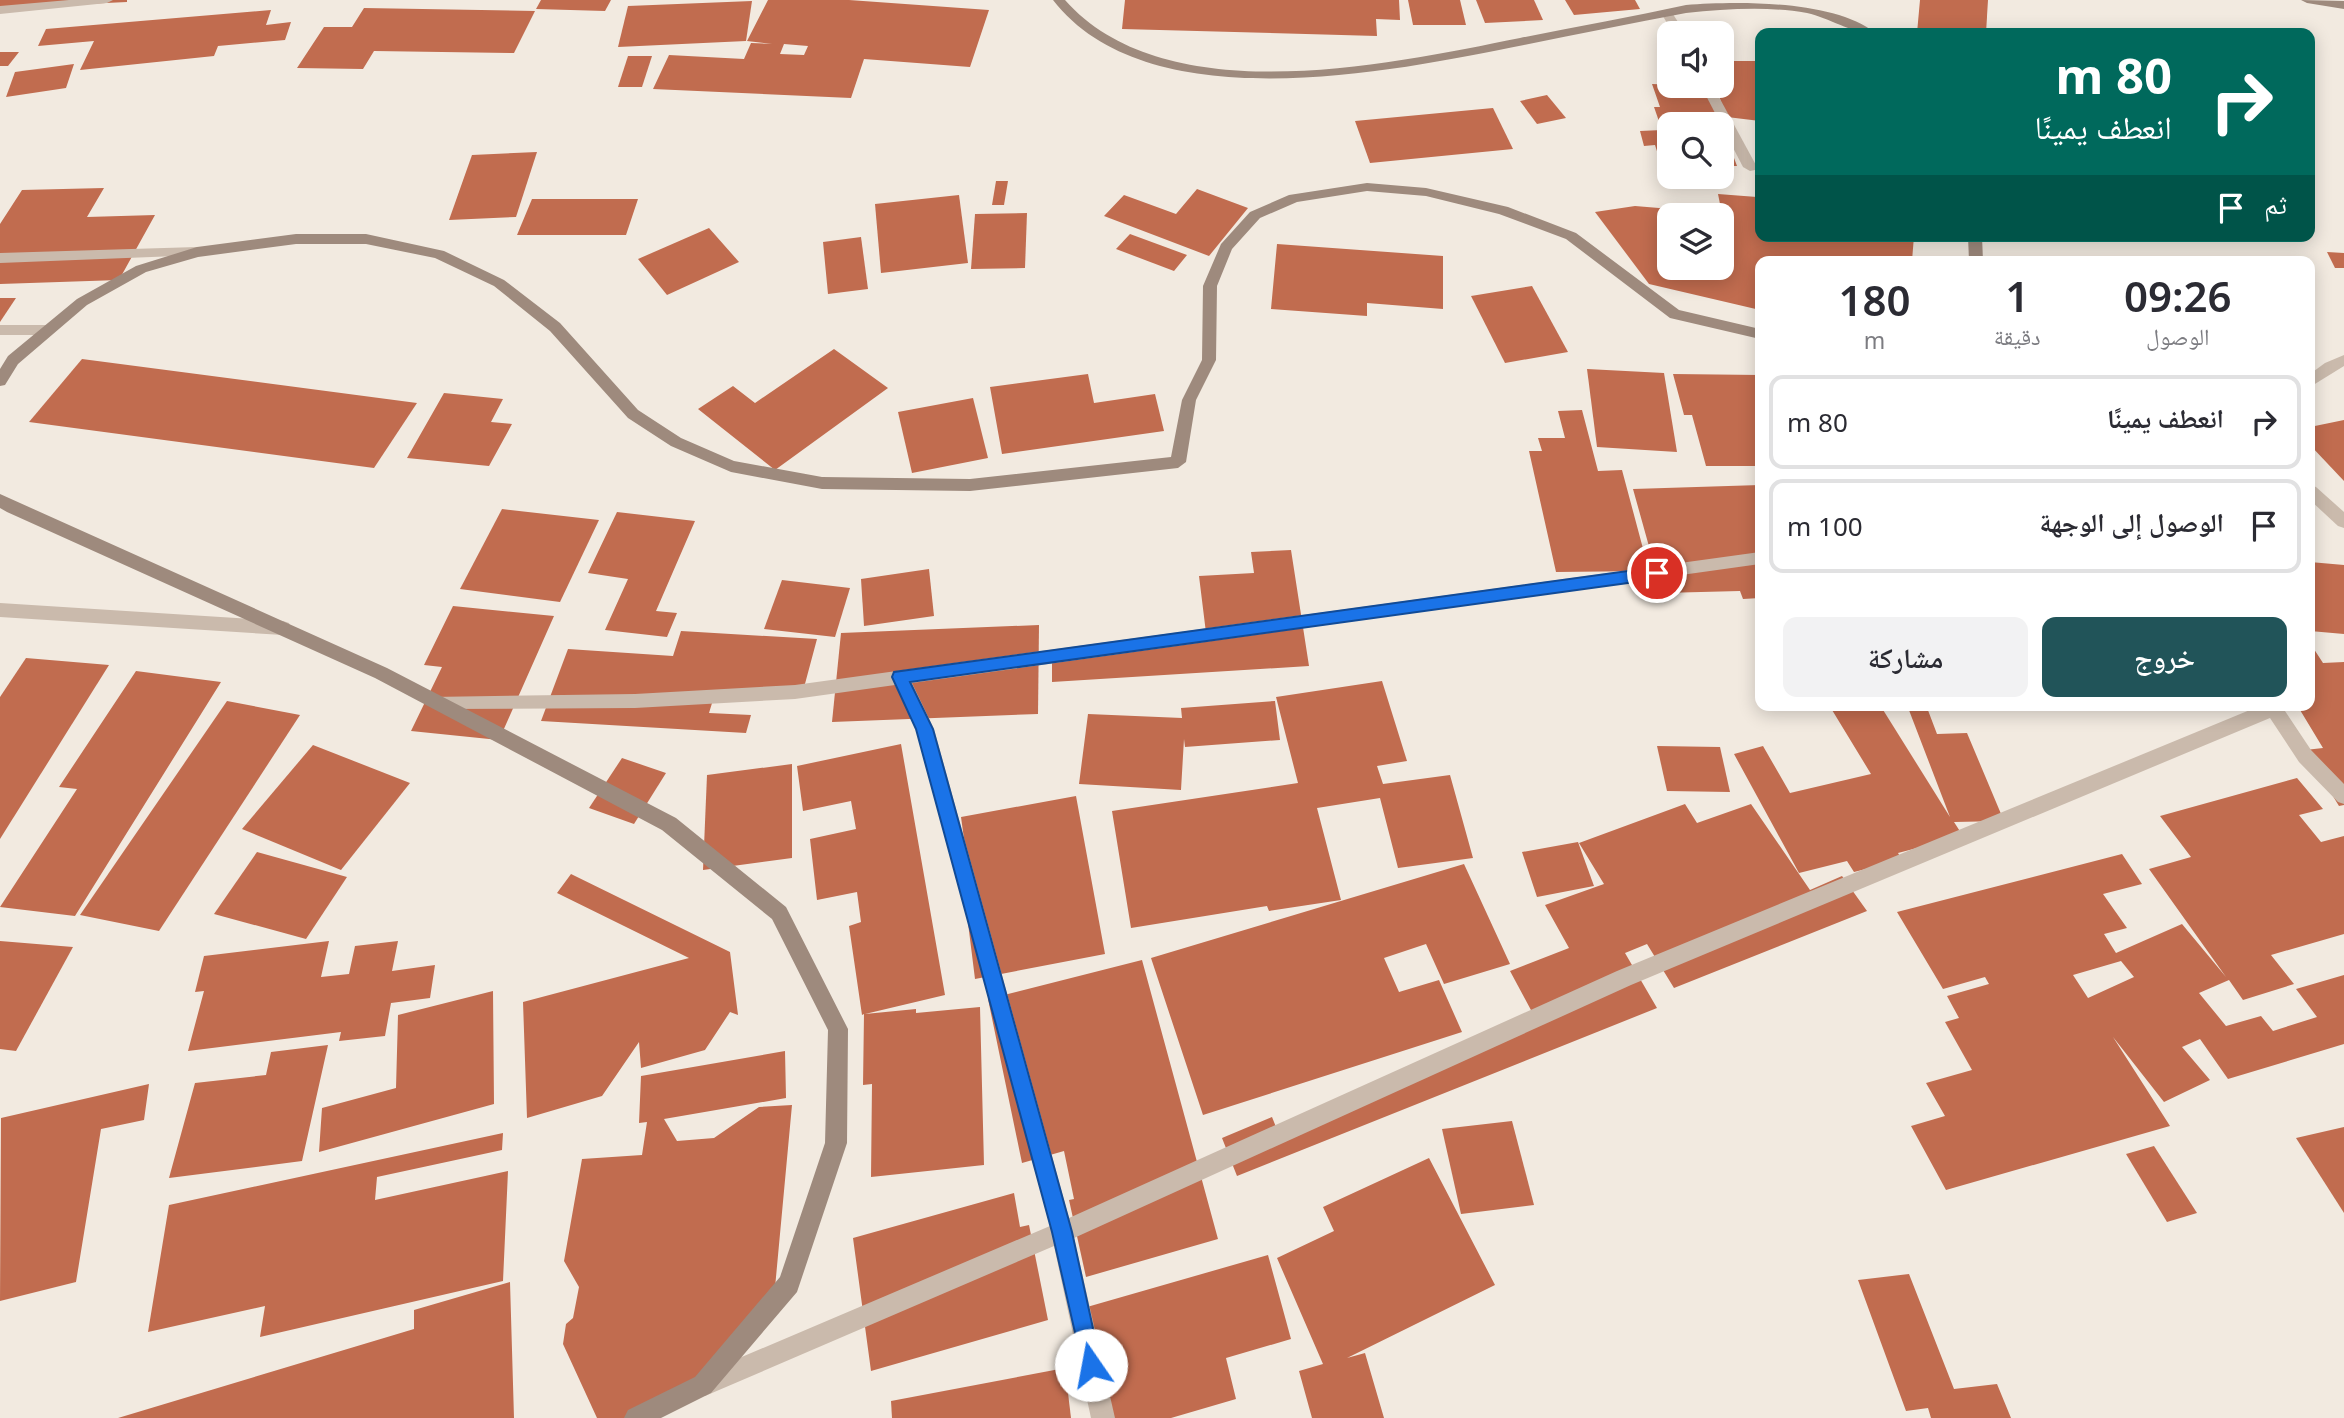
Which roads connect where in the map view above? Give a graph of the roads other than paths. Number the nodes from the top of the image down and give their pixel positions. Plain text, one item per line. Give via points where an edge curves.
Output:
1 (107, 0) edge
2 (1059, 0) edge
3 (2307, 0) edge
4 (2344, 5) edge
5 (0, 10) edge
6 (1667, 13) junction
7 (1672, 21) edge
8 (1859, 28) edge
9 (1713, 98) edge
10 (1750, 167) dead end
11 (197, 252) junction
12 (0, 258) edge
13 (0, 330) edge
14 (49, 330) junction
15 (1755, 333) edge
16 (2344, 360) edge
17 (2315, 378) edge
18 (0, 381) edge
19 (2315, 496) edge
20 (0, 500) edge
21 (2344, 522) edge
22 (1755, 559) edge
23 (0, 610) edge
24 (282, 628) junction
25 (900, 677) junction
26 (437, 702) junction
27 (2262, 711) edge
28 (2275, 711) edge
29 (2344, 796) edge
30 (1062, 1232) junction
31 (703, 1385) junction
32 (636, 1418) edge
33 (1103, 1418) edge

1 - 5 street
2 - 6 main road via 1087,29 1125,49 1170,64 1233,74 1366,71
3 - 4 main road
6 - 7 street
6 - 8 main road via 1739,4 1791,7
9 - 10 street
11 - 12 street
11 - 14 main road via 141,269 82,302
11 - 15 main road via 296,239 366,239 439,254 499,283 555,327 634,414 676,442 731,466 822,482 970,485 1178,462 1189,400 1209,360 1210,286 1226,247 1255,215 1294,198 1367,187 1426,192 1503,210 1571,236 1675,314
13 - 14 street
14 - 18 main road via 13,360
16 - 17 street
19 - 21 street
20 - 24 main road
22 - 25 street
23 - 24 street
24 - 26 main road
25 - 26 street via 795,692 704,698
25 - 30 street via 925,729
26 - 31 main road via 669,824 779,913 838,1029 836,1143 789,1284
27 - 30 street via 1624,978
28 - 29 street via 2305,756
30 - 31 street
30 - 33 street
31 - 32 main road

